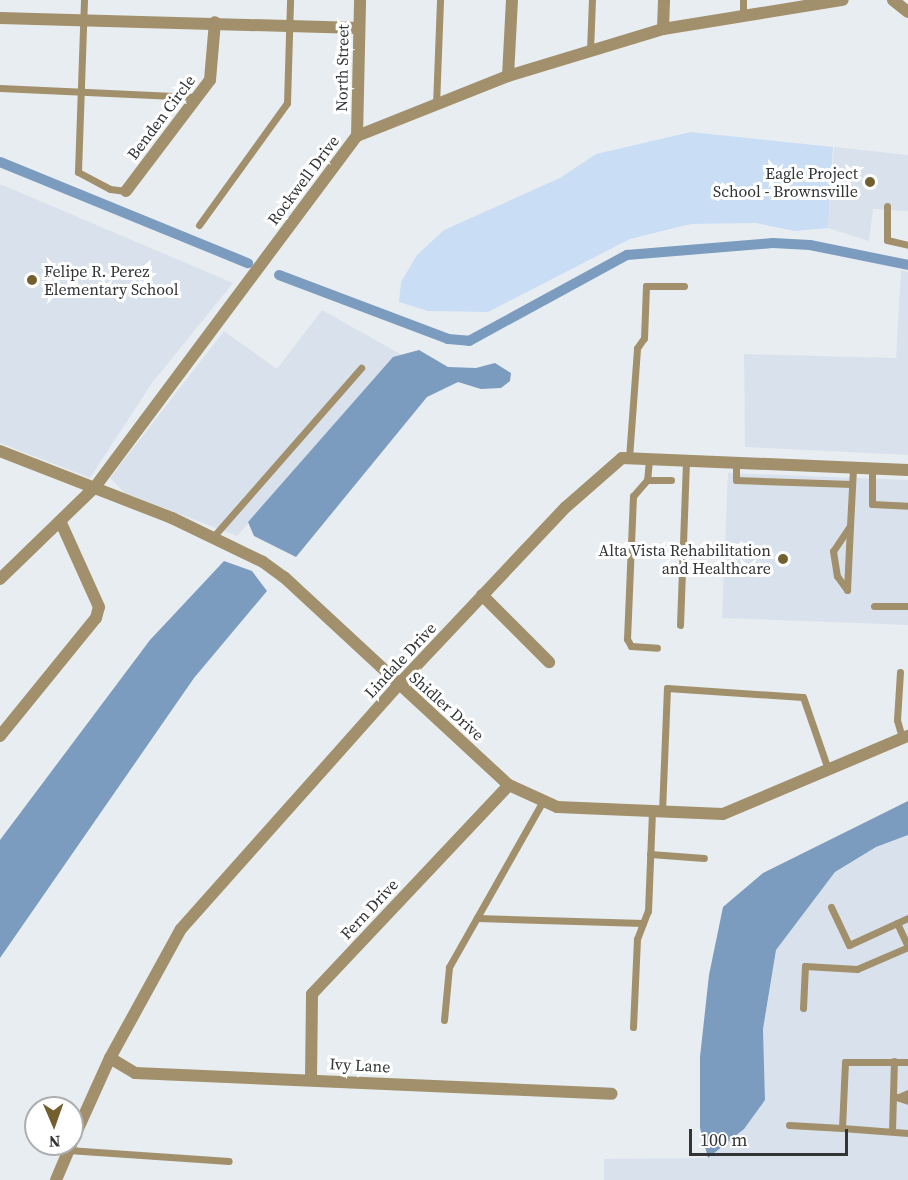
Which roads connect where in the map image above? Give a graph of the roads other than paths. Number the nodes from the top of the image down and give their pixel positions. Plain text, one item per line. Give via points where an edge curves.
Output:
1 (84, 0) edge
2 (290, 0) edge
3 (360, 0) edge
4 (440, 0) edge
5 (512, 0) edge
6 (592, 0) edge
7 (664, 0) edge
8 (743, 0) edge
9 (843, 0) edge
10 (892, 0) edge
11 (908, 12) edge
12 (743, 16) junction
13 (0, 18) edge
14 (83, 21) junction
15 (215, 22) junction
16 (289, 26) junction
17 (359, 28) junction
18 (663, 29) junction
19 (590, 51) junction
20 (508, 76) junction
21 (0, 88) edge
22 (81, 91) junction
23 (196, 97) junction
24 (436, 105) junction
25 (357, 136) junction
26 (126, 191) joint
27 (887, 206) dead end
28 (199, 225) dead end
29 (908, 245) edge
30 (684, 286) dead end
31 (361, 368) dead end
32 (0, 451) edge
33 (629, 458) junction
34 (649, 459) junction
35 (686, 461) junction
36 (736, 463) junction
37 (853, 468) junction
38 (872, 469) junction
39 (908, 470) edge
40 (647, 480) junction
41 (671, 480) dead end
42 (852, 484) junction
43 (95, 487) junction
44 (908, 506) edge
45 (61, 523) junction
46 (850, 526) junction
47 (213, 537) junction
48 (0, 579) edge
49 (482, 596) junction
50 (874, 606) dead end
51 (908, 606) edge
52 (680, 625) dead end
53 (657, 648) dead end
54 (549, 662) dead end
55 (900, 672) dead end
56 (399, 684) junction
57 (0, 736) edge
58 (905, 737) edge
59 (828, 770) junction
60 (509, 785) junction
61 (543, 801) junction
62 (657, 813) junction
63 (650, 854) junction
64 (704, 858) dead end
65 (831, 907) dead end
66 (477, 918) junction
67 (908, 918) edge
68 (643, 923) junction
69 (897, 923) junction
70 (908, 947) edge
71 (803, 1008) dead end
72 (444, 1020) dead end
73 (633, 1027) dead end
74 (110, 1058) junction
75 (894, 1061) junction
76 (908, 1062) edge
77 (311, 1078) junction
78 (908, 1093) edge
79 (612, 1094) dead end
80 (896, 1096) junction
81 (908, 1101) edge
82 (84, 1115) edge
83 (789, 1125) dead end
84 (842, 1128) junction
85 (892, 1131) junction
86 (908, 1132) edge
87 (84, 1146) edge
88 (66, 1156) edge
89 (229, 1161) dead end
90 (56, 1180) edge

1 - 14 lane
2 - 16 lane
3 - 17 street, North Street
4 - 24 lane
5 - 20 street
6 - 19 lane
7 - 18 street
8 - 12 lane
9 - 12 street, Rockwell Drive
10 - 11 street
12 - 18 street, Rockwell Drive
13 - 14 street
14 - 15 street
14 - 22 lane
15 - 16 street
15 - 23 street, Benden Circle via 210,80
16 - 17 street
16 - 28 lane via 286,104
17 - 25 street, North Street
18 - 19 street, Rockwell Drive
19 - 20 street, Rockwell Drive
20 - 24 street, Rockwell Drive
21 - 22 lane
22 - 23 lane
22 - 26 lane via 78,172 110,189
23 - 26 street, Benden Circle
24 - 25 street, Rockwell Drive
25 - 43 street, Rockwell Drive
27 - 29 lane via 887,240
30 - 33 lane via 646,286 644,338 637,348
31 - 47 lane
32 - 43 street, Shidler Drive
33 - 34 street
33 - 49 street, Lindale Drive via 622,458 566,507
34 - 35 street
34 - 40 lane
35 - 36 street
35 - 52 lane
36 - 37 street
36 - 42 lane via 736,480
37 - 38 street
37 - 42 lane
38 - 39 street
38 - 44 lane via 872,504
40 - 41 lane
40 - 53 lane via 633,496 627,639 631,646
42 - 46 lane
43 - 45 street, Rockwell Drive
43 - 47 street, Shidler Drive
45 - 48 street, Rockwell Drive
45 - 57 street via 99,607 96,618
46 - 46 lane via 849,537 847,590 837,576 833,551
47 - 56 street, Shidler Drive via 284,577
49 - 54 street
49 - 56 street, Lindale Drive
50 - 51 lane
55 - 58 lane via 897,720
56 - 60 street, Shidler Drive
56 - 74 street, Lindale Drive via 181,929
58 - 59 street, Shidler Drive
59 - 62 street, Shidler Drive via 723,814
59 - 62 lane via 803,697 667,688
60 - 61 street, Shidler Drive
60 - 77 street, Fern Drive via 312,994
61 - 62 street, Shidler Drive via 557,807
61 - 66 lane
62 - 63 lane
63 - 64 lane
63 - 68 lane via 648,910
65 - 69 lane via 849,945
66 - 68 lane
66 - 72 lane via 449,966
67 - 69 lane
68 - 73 lane via 637,939
69 - 70 lane
70 - 71 lane via 857,969 805,966
74 - 77 street, Ivy Lane via 135,1073
74 - 82 street, Lindale Drive
75 - 76 lane
75 - 80 lane
75 - 84 lane via 845,1062
77 - 79 street, Ivy Lane
78 - 80 lane
80 - 81 lane
80 - 85 lane
83 - 84 lane
84 - 85 lane
85 - 86 lane
87 - 89 lane
88 - 90 street, Lindale Drive

